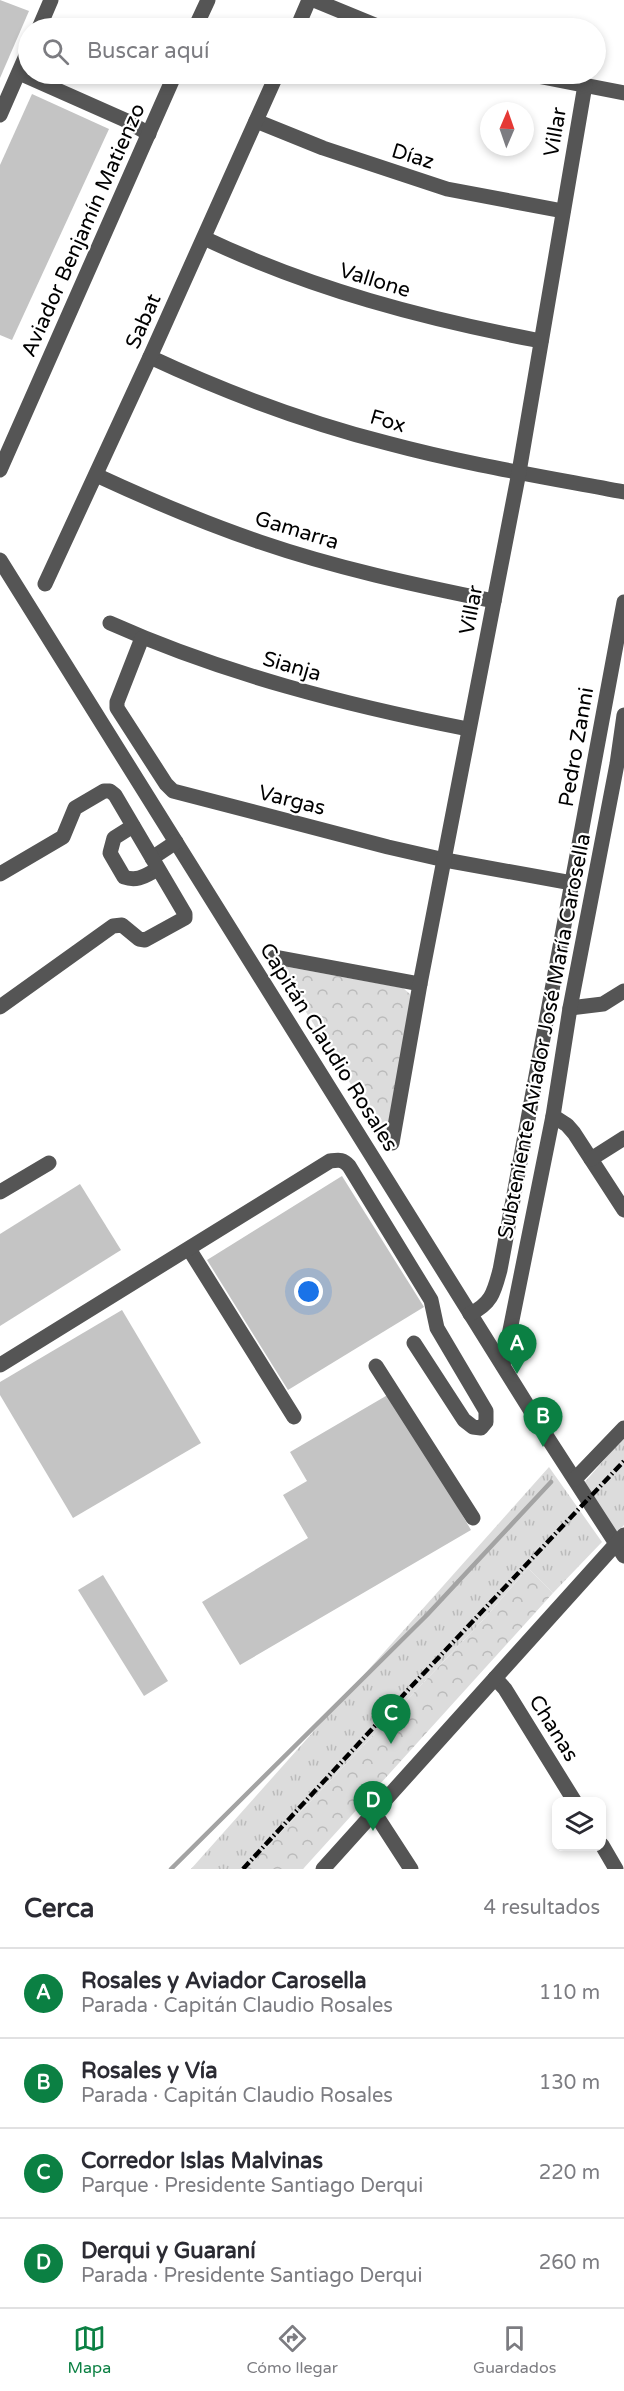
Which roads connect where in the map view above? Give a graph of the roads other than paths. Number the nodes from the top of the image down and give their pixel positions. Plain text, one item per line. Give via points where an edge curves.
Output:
1 (51, 0) edge
2 (208, 0) edge
3 (309, 0) edge
4 (314, 0) edge
5 (43, 18) edge
6 (200, 18) edge
7 (301, 18) edge
8 (358, 18) edge
9 (18, 75) edge
10 (44, 84) edge
11 (172, 84) edge
12 (273, 84) edge
13 (580, 84) edge
14 (585, 85) junction
15 (624, 93) edge
16 (0, 115) edge
17 (256, 121) junction
18 (149, 134) junction
19 (563, 211) junction
20 (204, 238) junction
21 (541, 341) junction
22 (150, 357) junction
23 (0, 470) edge
24 (519, 472) junction
25 (96, 475) junction
26 (624, 492) edge
27 (0, 560) edge
28 (45, 584) dead end
29 (494, 601) junction
30 (624, 602) edge
31 (110, 624) dead end
32 (142, 638) junction
33 (624, 715) edge
34 (468, 729) junction
35 (622, 736) edge
36 (620, 766) edge
37 (162, 820) junction
38 (136, 831) junction
39 (176, 842) junction
40 (445, 860) junction
41 (155, 864) junction
42 (0, 874) edge
43 (572, 883) junction
44 (275, 957) dead end
45 (420, 984) junction
46 (624, 991) edge
47 (0, 1007) edge
48 (570, 1008) junction
49 (553, 1116) junction
50 (624, 1138) edge
51 (392, 1143) dead end
52 (591, 1159) junction
53 (50, 1163) dead end
54 (0, 1192) edge
55 (624, 1210) edge
56 (189, 1249) junction
57 (471, 1314) junction
58 (414, 1343) dead end
59 (0, 1365) edge
60 (502, 1365) junction
61 (376, 1366) dead end
62 (294, 1417) dead end
63 (624, 1428) edge
64 (575, 1479) junction
65 (473, 1518) dead end
66 (621, 1545) edge
67 (495, 1677) junction
68 (572, 1797) edge
69 (374, 1812) junction
70 (606, 1851) edge
71 (323, 1869) edge
72 (411, 1869) edge
73 (616, 1869) edge

1 - 5 street
2 - 6 street
3 - 7 street
4 - 8 street
9 - 16 street
10 - 18 street
11 - 18 street, Aviador Benjamín Matienzo
12 - 17 street, Sabat
13 - 14 street
14 - 15 street
14 - 19 street, Villar
17 - 19 street, Díaz via 447,189
17 - 20 street, Sabat
18 - 23 street, Aviador Benjamín Matienzo
19 - 21 street, Villar
20 - 21 street, Vallone via 258,263 357,297 482,330
20 - 22 street, Sabat
21 - 24 street, Villar
22 - 24 street, Fox via 208,384 330,426 431,454
22 - 25 street, Sabat
24 - 26 street, Fox
24 - 29 street, Villar
25 - 28 street, Sabat
25 - 29 street, Gamarra via 156,503 262,543 392,579
27 - 37 street, Capitán Claudio Rosales
29 - 34 street, Villar
30 - 43 street, Pedro Zanni
31 - 32 street, Sianja
32 - 34 street, Sianja via 300,691
32 - 40 street, Vargas via 117,708 173,791
33 - 35 street, Subteniente Aviador José María Carosella
34 - 40 street, Villar
35 - 36 street, Subteniente Aviador José María Carosella
36 - 48 street, Subteniente Aviador José María Carosella
37 - 38 street
37 - 39 street, Capitán Claudio Rosales
38 - 41 street
38 - 41 street via 114,838 110,853 124,877 136,880
38 - 42 street via 115,795 104,791 75,808 63,837
39 - 41 street
39 - 57 street, Capitán Claudio Rosales
40 - 43 street, Vargas
40 - 45 street, Villar
41 - 47 street via 185,918 145,940 122,925 113,926
43 - 57 street, Pedro Zanni via 500,1270 490,1300
44 - 45 street
45 - 51 street, Villar
46 - 48 street via 603,1004
48 - 49 street, Subteniente Aviador José María Carosella
49 - 52 street via 567,1125
49 - 60 street, Subteniente Aviador José María Carosella
50 - 52 street
52 - 55 street
53 - 54 street
56 - 58 street via 330,1161 345,1161 431,1300 435,1325 486,1411 486,1422 481,1428 464,1420
56 - 59 street
56 - 62 street
57 - 60 street, Capitán Claudio Rosales
60 - 64 street, Capitán Claudio Rosales
61 - 65 street
63 - 64 street
64 - 66 street, Capitán Claudio Rosales
66 - 67 street
67 - 68 street, Chanas
67 - 69 street
69 - 71 street
69 - 72 street
70 - 73 street

